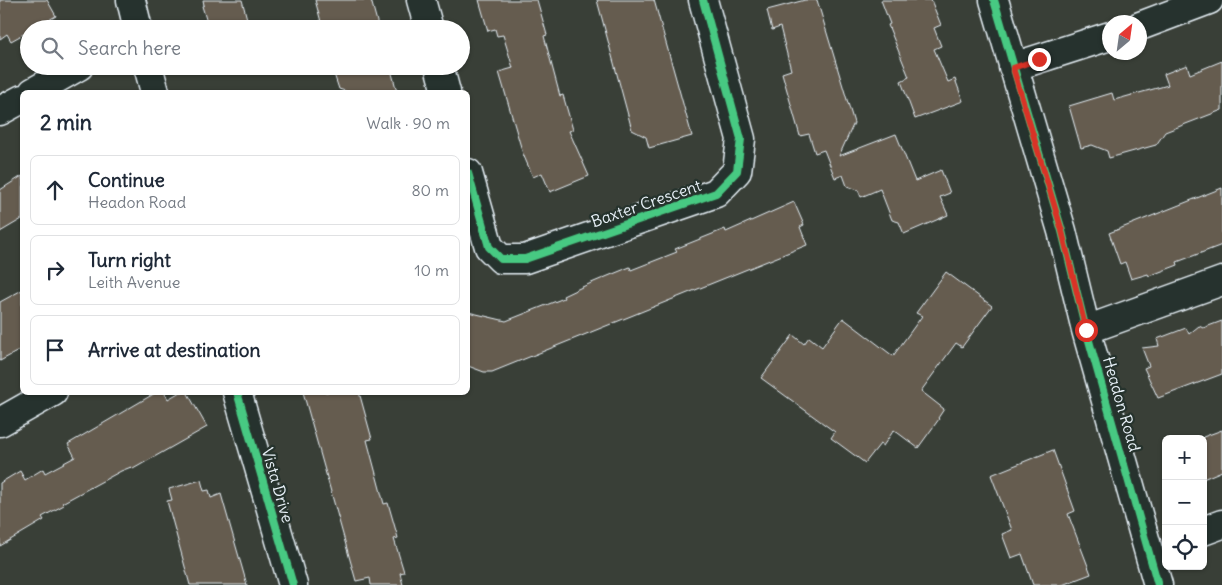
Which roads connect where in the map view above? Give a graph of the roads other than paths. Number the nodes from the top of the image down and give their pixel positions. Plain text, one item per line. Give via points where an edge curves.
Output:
1 (131, 0) edge
2 (421, 0) edge
3 (703, 0) edge
4 (994, 0) edge
5 (1209, 0) edge
6 (136, 20) edge
7 (426, 20) edge
8 (1147, 23) edge
9 (1102, 39) edge
10 (1013, 68) junction
11 (64, 75) edge
12 (150, 75) edge
13 (441, 75) edge
14 (37, 90) edge
15 (154, 90) edge
16 (445, 90) edge
17 (20, 100) edge
18 (0, 112) edge
19 (470, 183) edge
20 (1222, 281) edge
21 (1086, 330) junction
22 (48, 395) edge
23 (238, 395) edge
24 (0, 422) edge
25 (1222, 524) edge
26 (1207, 530) edge
27 (1158, 549) edge
28 (293, 585) edge
29 (1158, 585) edge

1 - 6 street
2 - 7 street
3 - 19 street, Baxter Crescent via 741,139 737,171 716,193 525,259 501,259 489,247
4 - 10 street, Headon Road
5 - 8 street
9 - 10 street
10 - 21 street, Headon Road via 1062,231
11 - 14 street
12 - 15 street
13 - 16 street
17 - 18 street
20 - 21 street
21 - 27 street, Headon Road
22 - 24 street
23 - 28 street, Vista Drive
25 - 26 street
27 - 29 street, Headon Road

